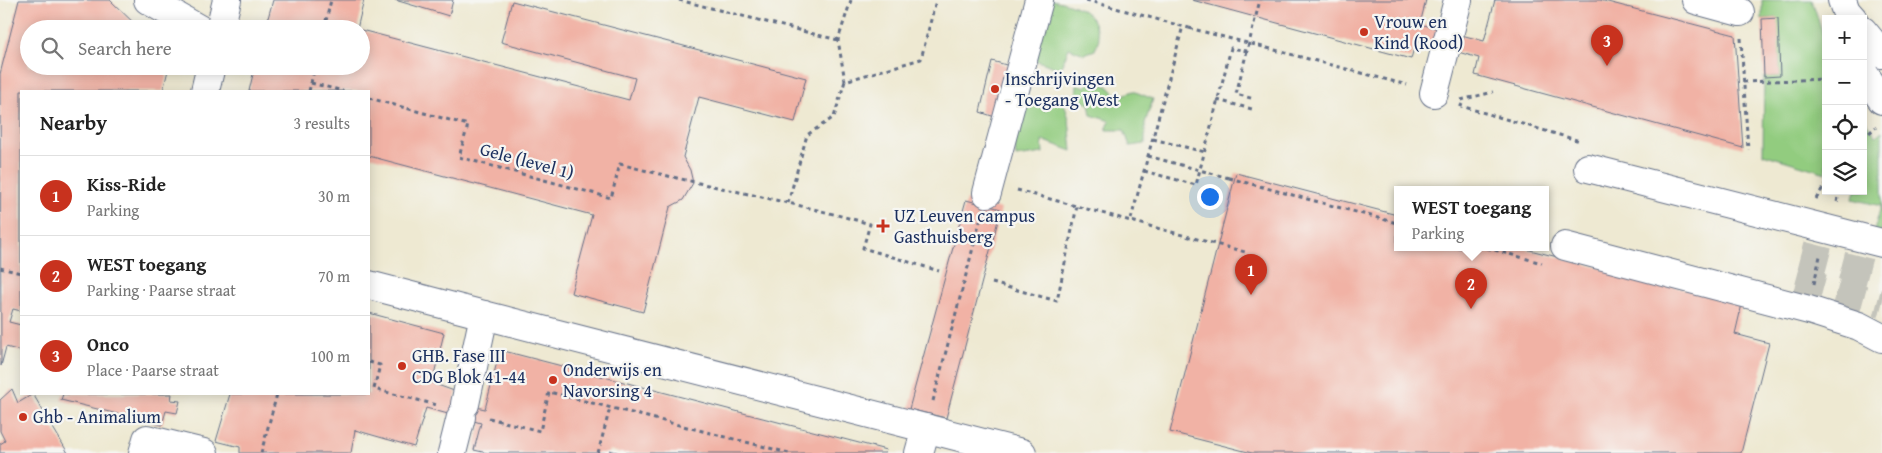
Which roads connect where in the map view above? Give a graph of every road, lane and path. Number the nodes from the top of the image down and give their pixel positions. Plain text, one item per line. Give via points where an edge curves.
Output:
1 (148, 0) edge
2 (227, 0) edge
3 (331, 0) edge
4 (679, 0) edge
5 (851, 0) edge
6 (936, 0) edge
7 (1039, 0) edge
8 (1086, 0) edge
9 (1260, 0) edge
10 (1458, 0) edge
11 (1696, 0) edge
12 (1740, 12) joint
13 (183, 20) edge
14 (222, 20) edge
15 (326, 20) edge
16 (1183, 26) junction
17 (1867, 36) edge
18 (838, 40) junction
19 (1247, 51) junction
20 (1882, 54) edge
21 (209, 75) edge
22 (313, 75) edge
23 (1867, 78) edge
24 (1822, 79) edge
25 (844, 81) junction
26 (1743, 82) junction
27 (311, 83) junction
28 (206, 90) edge
29 (309, 90) edge
30 (339, 90) edge
31 (1493, 92) dead end
32 (1434, 93) junction
33 (370, 98) edge
34 (1254, 99) dead end
35 (1217, 100) junction
36 (1882, 100) edge
37 (1461, 106) dead end
38 (1252, 109) dead end
39 (1489, 114) dead end
40 (1874, 128) dead end
41 (1867, 134) edge
42 (1153, 139) junction
43 (1748, 150) dead end
44 (1205, 152) junction
45 (1148, 156) junction
46 (1588, 168) dead end
47 (1144, 171) junction
48 (989, 188) junction
49 (788, 203) junction
50 (1077, 206) junction
51 (1131, 220) junction
52 (1394, 222) edge
53 (1806, 223) junction
54 (1882, 243) edge
55 (1565, 246) dead end
56 (1245, 252) dead end
57 (0, 268) edge
58 (939, 271) dead end
59 (20, 274) edge
60 (992, 283) dead end
61 (370, 285) edge
62 (1809, 310) junction
63 (484, 315) junction
64 (1882, 338) edge
65 (277, 395) edge
66 (610, 408) junction
67 (544, 412) dead end
68 (922, 441) edge
69 (143, 453) edge
70 (204, 453) edge
71 (261, 453) edge
72 (452, 453) edge
73 (598, 453) edge
74 (789, 453) edge
75 (1022, 453) edge

1 - 13 street
2 - 14 street
3 - 15 path
4 - 18 path
5 - 18 path
6 - 25 path via 921,58
7 - 48 street
8 - 16 path
9 - 19 path
10 - 32 street
11 - 12 street
12 - 26 path
16 - 32 path, bridge
16 - 42 path
17 - 20 street
18 - 25 path
19 - 34 path via 1236,94
19 - 35 path via 1231,48
21 - 28 street
22 - 27 path
23 - 36 street
24 - 26 path
25 - 49 path via 834,116 806,135
26 - 43 path
27 - 29 path
27 - 30 path
31 - 32 path via 1463,101
33 - 49 path, Gele (level 1) via 468,125 460,157 611,198 620,164
35 - 38 path
35 - 44 path
37 - 39 path
40 - 41 path
42 - 44 path
42 - 45 path
44 - 47 path via 1196,185
45 - 47 path
45 - 52 path, bridge
46 - 53 street
47 - 51 path
48 - 50 path
48 - 68 path
49 - 58 path via 870,224 863,248
50 - 51 path
50 - 60 path via 1057,300
51 - 56 path
53 - 54 street
53 - 62 path via 1822,245
55 - 62 street
57 - 59 path
61 - 63 street
62 - 64 street via 1859,326
63 - 68 street
63 - 72 street
65 - 71 path
66 - 67 path via 549,392
66 - 73 path
66 - 74 path
68 - 75 street
69 - 70 street via 147,439

